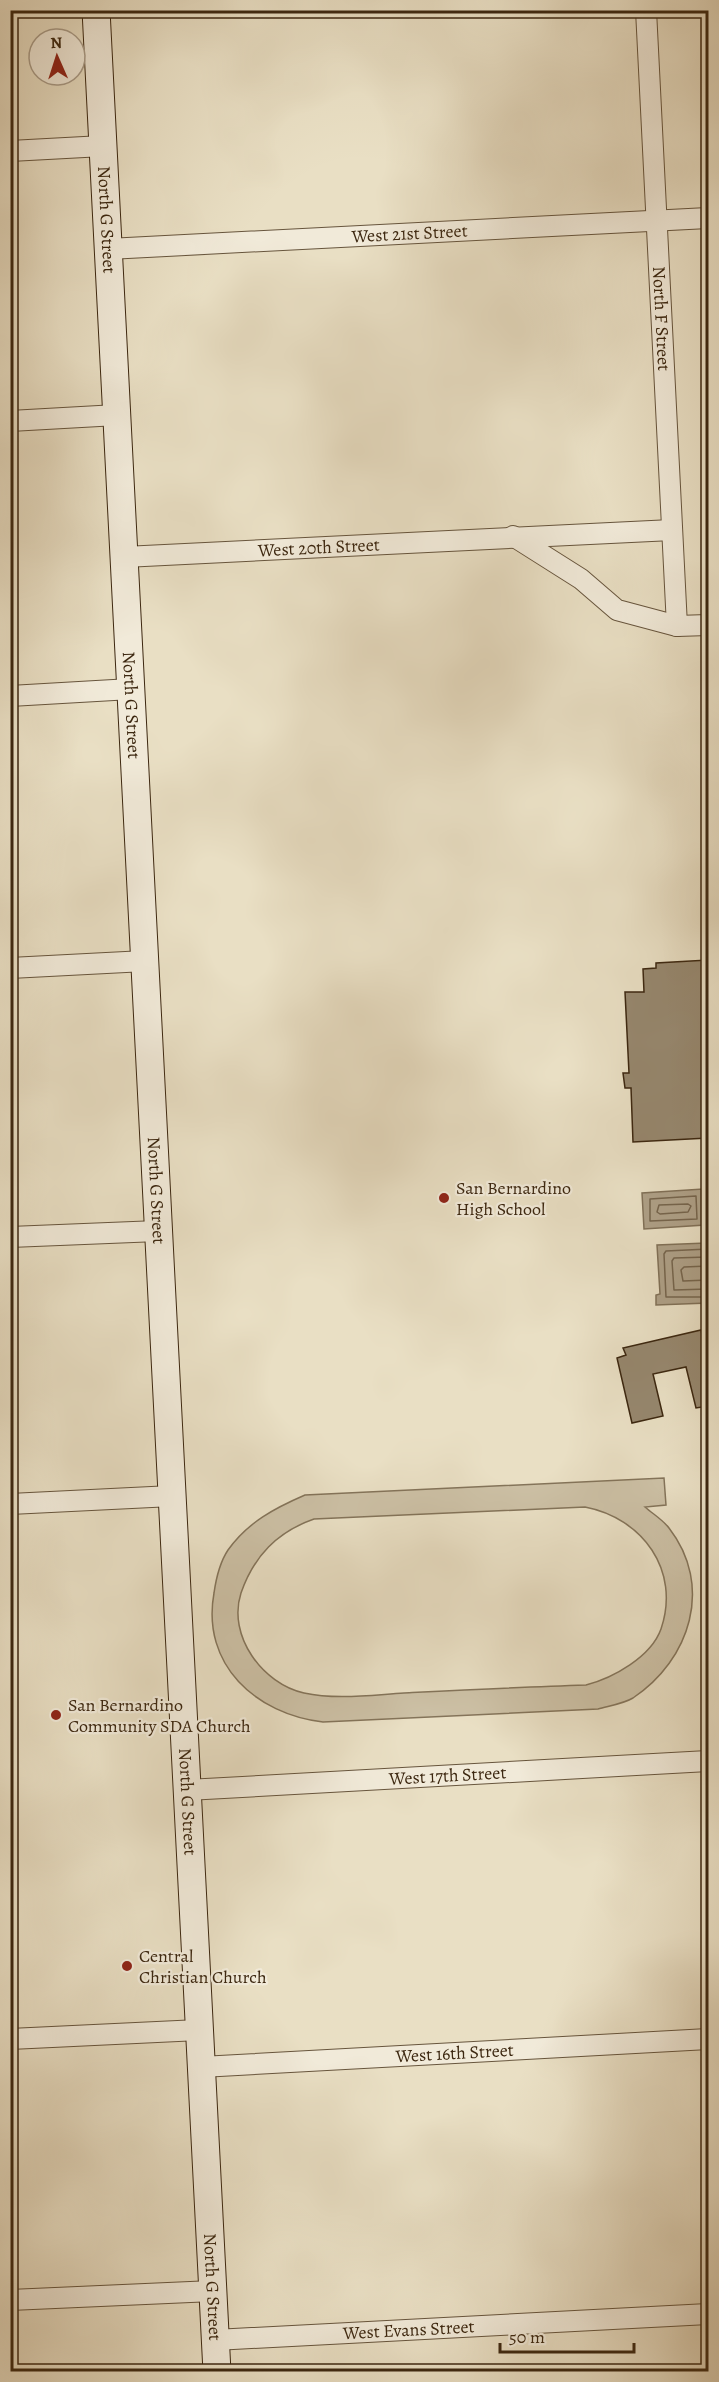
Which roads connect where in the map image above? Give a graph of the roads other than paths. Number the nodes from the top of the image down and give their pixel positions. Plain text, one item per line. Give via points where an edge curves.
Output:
1 (96, 10) edge
2 (646, 10) edge
3 (103, 146) junction
4 (10, 151) edge
5 (708, 218) edge
6 (656, 220) junction
7 (108, 249) junction
8 (117, 415) junction
9 (10, 421) edge
10 (672, 530) junction
11 (513, 536) junction
12 (124, 557) junction
13 (708, 625) edge
14 (676, 626) junction
15 (131, 689) junction
16 (10, 696) edge
17 (145, 961) junction
18 (10, 968) edge
19 (158, 1231) junction
20 (10, 1237) edge
21 (172, 1496) junction
22 (10, 1504) edge
23 (708, 1761) edge
24 (187, 1790) junction
25 (199, 2030) junction
26 (10, 2039) edge
27 (708, 2039) edge
28 (201, 2067) junction
29 (213, 2291) junction
30 (10, 2300) edge
31 (708, 2314) edge
32 (215, 2340) junction
33 (217, 2372) edge

1 - 3 street, North G Street
2 - 6 street, North F Street
3 - 4 street
3 - 7 street, North G Street
5 - 6 street, West 21st Street
6 - 7 street, West 21st Street
6 - 10 street, North F Street
7 - 8 street, North G Street
8 - 9 street
8 - 12 street, North G Street
10 - 11 street, West 20th Street
10 - 14 street, North F Street
11 - 12 street, West 20th Street
11 - 14 street via 581,579 616,610
12 - 15 street, North G Street
13 - 14 street
15 - 16 street
15 - 17 street, North G Street
17 - 18 street
17 - 19 street, North G Street
19 - 20 street
19 - 21 street, North G Street
21 - 22 street
21 - 24 street, North G Street
23 - 24 street, West 17th Street
24 - 25 street, North G Street
25 - 26 street
25 - 28 street, North G Street
27 - 28 street, West 16th Street
28 - 29 street, North G Street
29 - 30 street
29 - 32 street, North G Street
31 - 32 street, West Evans Street
32 - 33 street, North G Street

